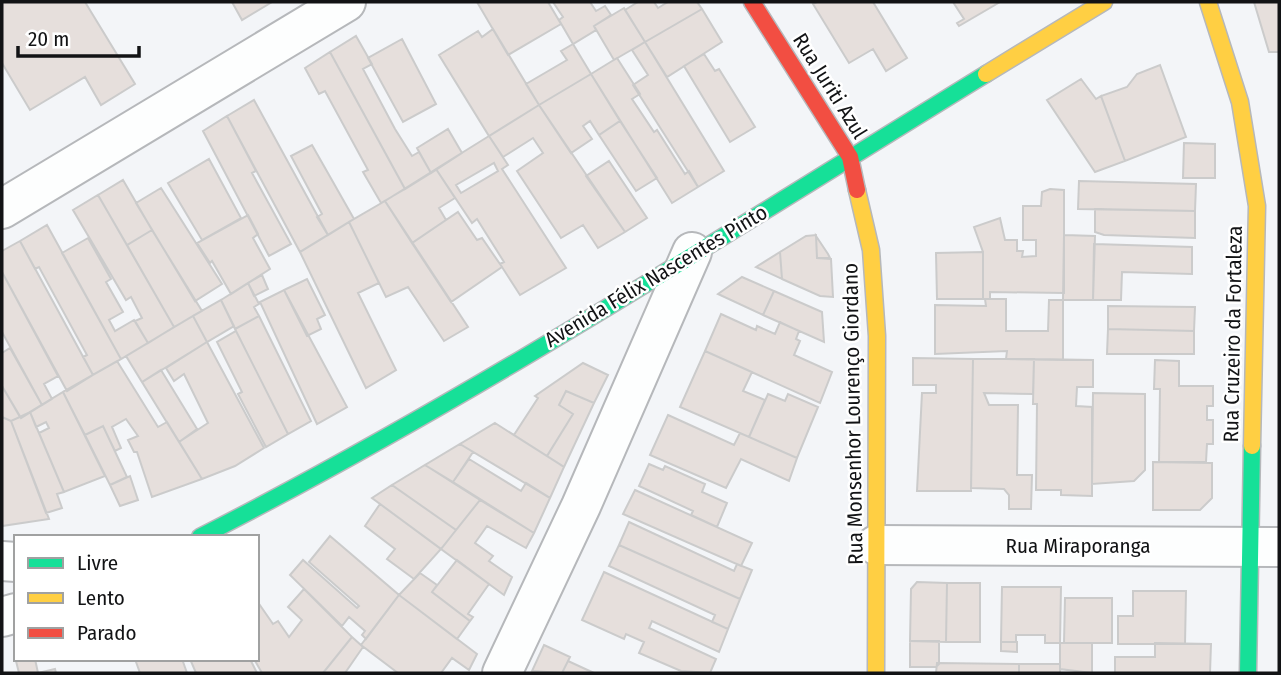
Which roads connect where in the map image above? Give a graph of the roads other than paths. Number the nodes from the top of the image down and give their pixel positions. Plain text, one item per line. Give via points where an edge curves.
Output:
1 (346, 2) edge
2 (752, 2) edge
3 (1104, 2) edge
4 (1209, 2) edge
5 (850, 157) junction
6 (2, 209) edge
7 (692, 252) junction
8 (204, 535) edge
9 (876, 545) junction
10 (1264, 547) edge
11 (502, 673) edge
12 (876, 673) edge
13 (1248, 673) edge

1 - 6 street
2 - 5 street, Rua Juriti Azul
3 - 5 street, Avenida Félix Nascentes Pinto
4 - 10 street, Rua Cruzeiro da Fortaleza via 1240,96 1257,206
5 - 7 street, Avenida Félix Nascentes Pinto
5 - 9 street, Rua Monsenhor Lourenço Giordano via 871,250 877,336
7 - 8 street, Avenida Félix Nascentes Pinto via 328,472
7 - 11 street
9 - 10 street, Rua Miraporanga
9 - 12 street, Rua Monsenhor Lourenço Giordano
10 - 13 street, Rua Cruzeiro da Fortaleza

